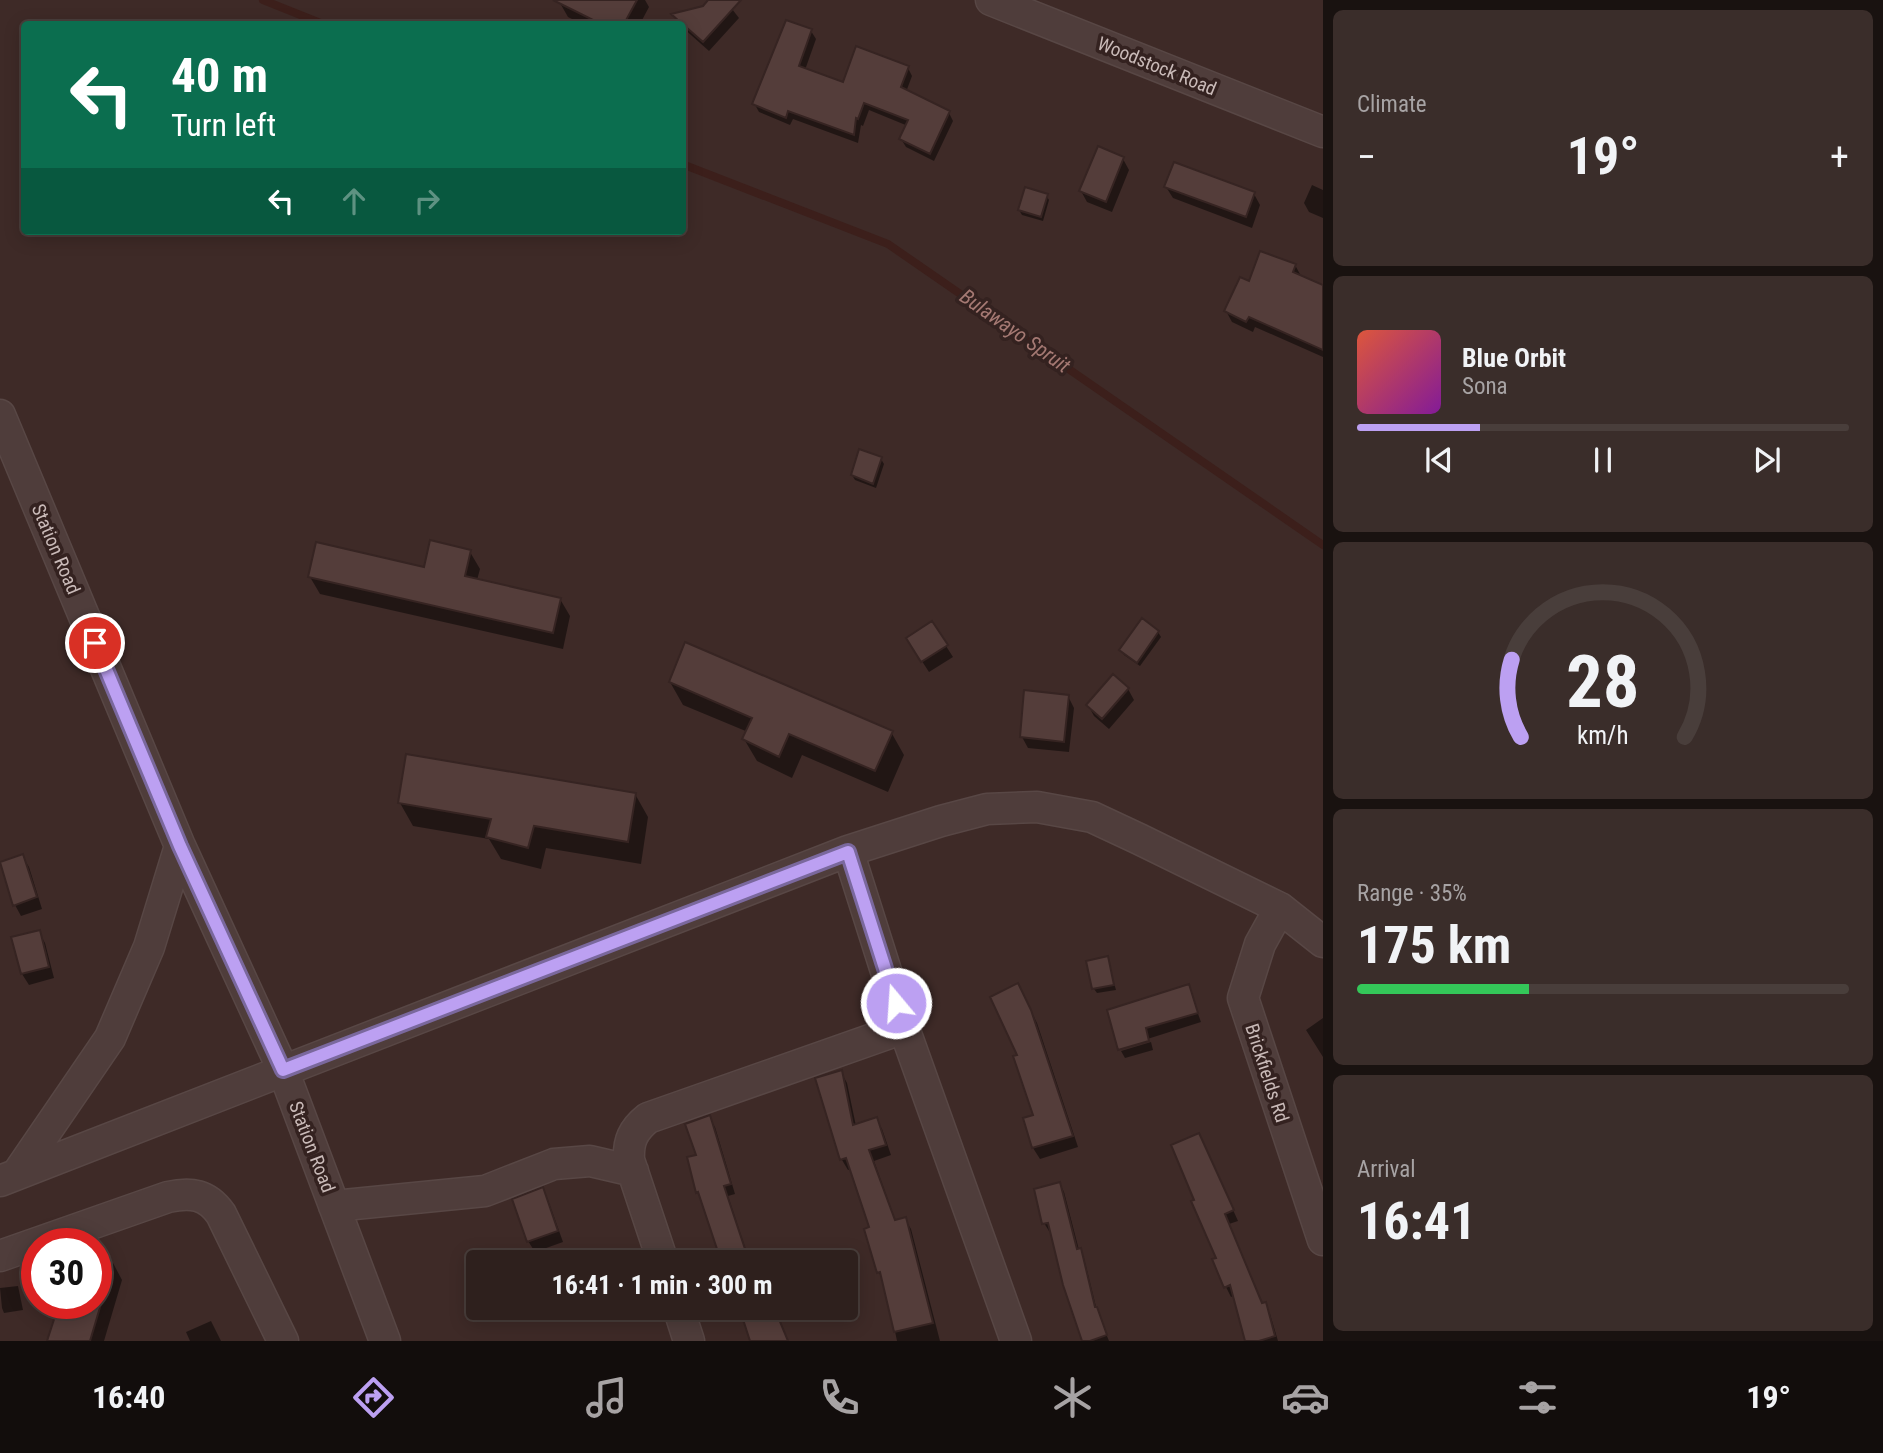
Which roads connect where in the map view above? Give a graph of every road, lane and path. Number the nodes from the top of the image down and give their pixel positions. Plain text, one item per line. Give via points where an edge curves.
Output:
1 (991, 0) edge
2 (1323, 132) edge
3 (0, 415) edge
4 (180, 846) junction
5 (848, 852) junction
6 (1280, 908) junction
7 (1323, 942) edge
8 (904, 1028) junction
9 (283, 1070) junction
10 (633, 1171) junction
11 (9, 1178) edge
12 (334, 1206) junction
13 (1323, 1240) edge
14 (659, 1250) edge
15 (0, 1256) edge
16 (682, 1320) edge
17 (383, 1340) edge
18 (283, 1341) edge
19 (689, 1341) edge
20 (1016, 1341) edge

1 - 2 street, Woodstock Road
3 - 4 street, Station Road
4 - 9 street, Station Road
4 - 11 street via 149,947 110,1038
5 - 6 street via 987,809 1037,807 1092,817
5 - 8 street
5 - 9 street
6 - 7 street
6 - 13 street, Brickfields Rd via 1260,944 1243,998
8 - 10 street via 648,1118 628,1146
8 - 20 street
9 - 11 street
9 - 12 street, Station Road
10 - 12 street via 590,1161 554,1164 485,1191
10 - 14 street
12 - 17 street, Station Road
15 - 18 street via 168,1197 196,1194 210,1200 221,1213
16 - 19 street

